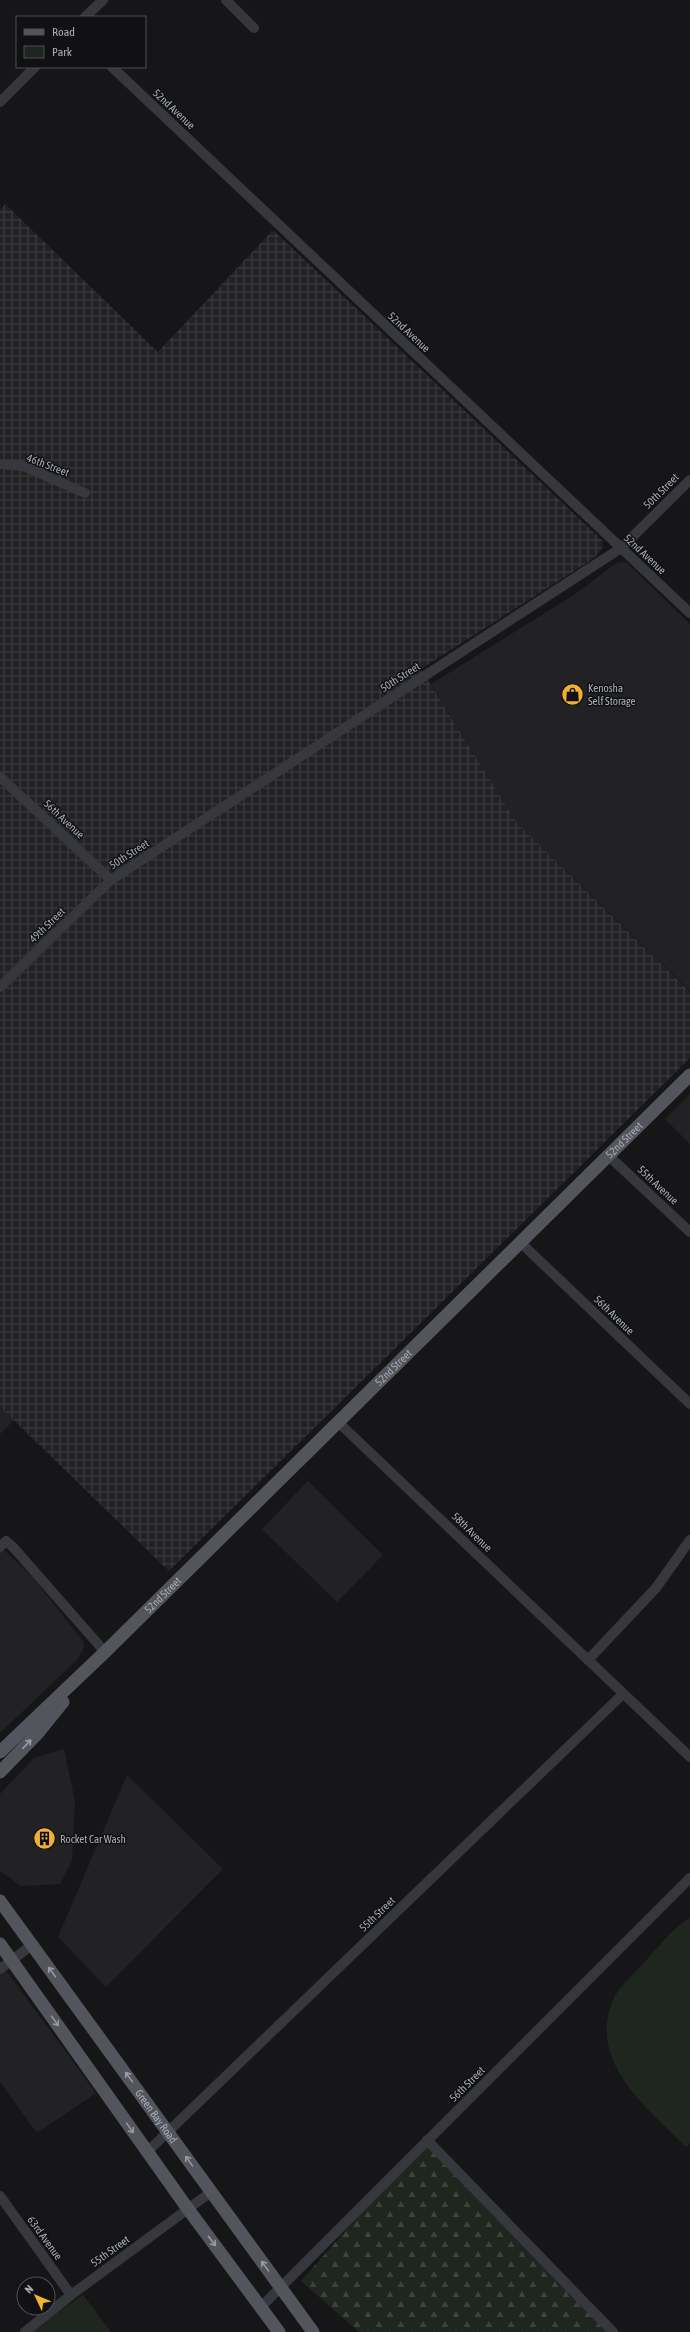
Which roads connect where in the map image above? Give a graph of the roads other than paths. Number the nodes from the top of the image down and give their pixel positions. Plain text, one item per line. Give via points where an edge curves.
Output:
1 (102, 0) edge
2 (226, 0) edge
3 (86, 16) edge
4 (254, 28) dead end
5 (34, 68) edge
6 (113, 68) edge
7 (0, 102) edge
8 (0, 464) edge
9 (690, 480) edge
10 (85, 493) dead end
11 (621, 548) junction
12 (690, 613) edge
13 (0, 777) edge
14 (111, 880) junction
15 (0, 987) edge
16 (690, 1075) edge
17 (609, 1156) junction
18 (690, 1232) edge
19 (521, 1243) junction
20 (690, 1404) edge
21 (338, 1422) junction
22 (690, 1540) edge
23 (0, 1547) edge
24 (101, 1657) junction
25 (588, 1660) junction
26 (623, 1694) junction
27 (34, 1720) junction
28 (0, 1745) edge
29 (0, 1752) edge
30 (690, 1756) edge
31 (0, 1772) edge
32 (690, 1878) edge
33 (0, 1901) edge
34 (0, 1910) edge
35 (16, 1923) junction
36 (0, 1944) edge
37 (32, 1945) junction
38 (12, 1960) junction
39 (0, 1969) edge
40 (168, 2131) junction
41 (427, 2140) junction
42 (147, 2152) junction
43 (211, 2192) junction
44 (0, 2196) edge
45 (188, 2209) junction
46 (280, 2287) junction
47 (71, 2295) junction
48 (261, 2307) junction
49 (25, 2332) edge
50 (279, 2332) edge
51 (312, 2332) edge
52 (613, 2332) edge

1 - 3 street
2 - 4 street
5 - 7 street
6 - 11 street, 52nd Avenue
8 - 10 street, 46th Street via 23,466
9 - 11 street, 50th Street
11 - 12 street, 52nd Avenue
11 - 14 street, 50th Street
13 - 14 street, 56th Avenue
14 - 15 street, 49th Street
16 - 17 main road, 52nd Street
17 - 18 street, 55th Avenue
17 - 19 main road, 52nd Street
19 - 20 street, 56th Avenue
19 - 21 main road, 52nd Street
21 - 24 main road, 52nd Street
21 - 25 street, 58th Avenue
22 - 25 street via 656,1588
23 - 24 street via 6,1541 12,1547
24 - 27 main road, 52nd Street
31 -> 24 main road, 52nd Street via 38,1733
25 - 26 street, 58th Avenue
26 - 30 street, 58th Avenue
26 - 40 street, 55th Street
27 - 28 main road
27 - 29 main road, 52nd Street
32 - 41 street, 56th Street
33 - 35 main road, Green Bay Road
34 - 35 main road
35 - 37 main road, Green Bay Road
36 - 38 main road
37 - 38 street
40 -> 37 main road, Green Bay Road
38 - 39 street
38 -> 42 main road
40 - 42 street, 55th Street
43 -> 40 main road, Green Bay Road
41 - 46 street, 56th Street
41 - 52 street
42 - 45 main road
43 - 45 street, 55th Street
46 -> 43 main road, Green Bay Road
44 - 47 street, 63rd Avenue
45 - 47 street, 55th Street
45 -> 48 main road
46 - 48 street, 56th Street
46 - 51 main road, Green Bay Road
47 - 49 street, 55th Street
48 - 50 main road

